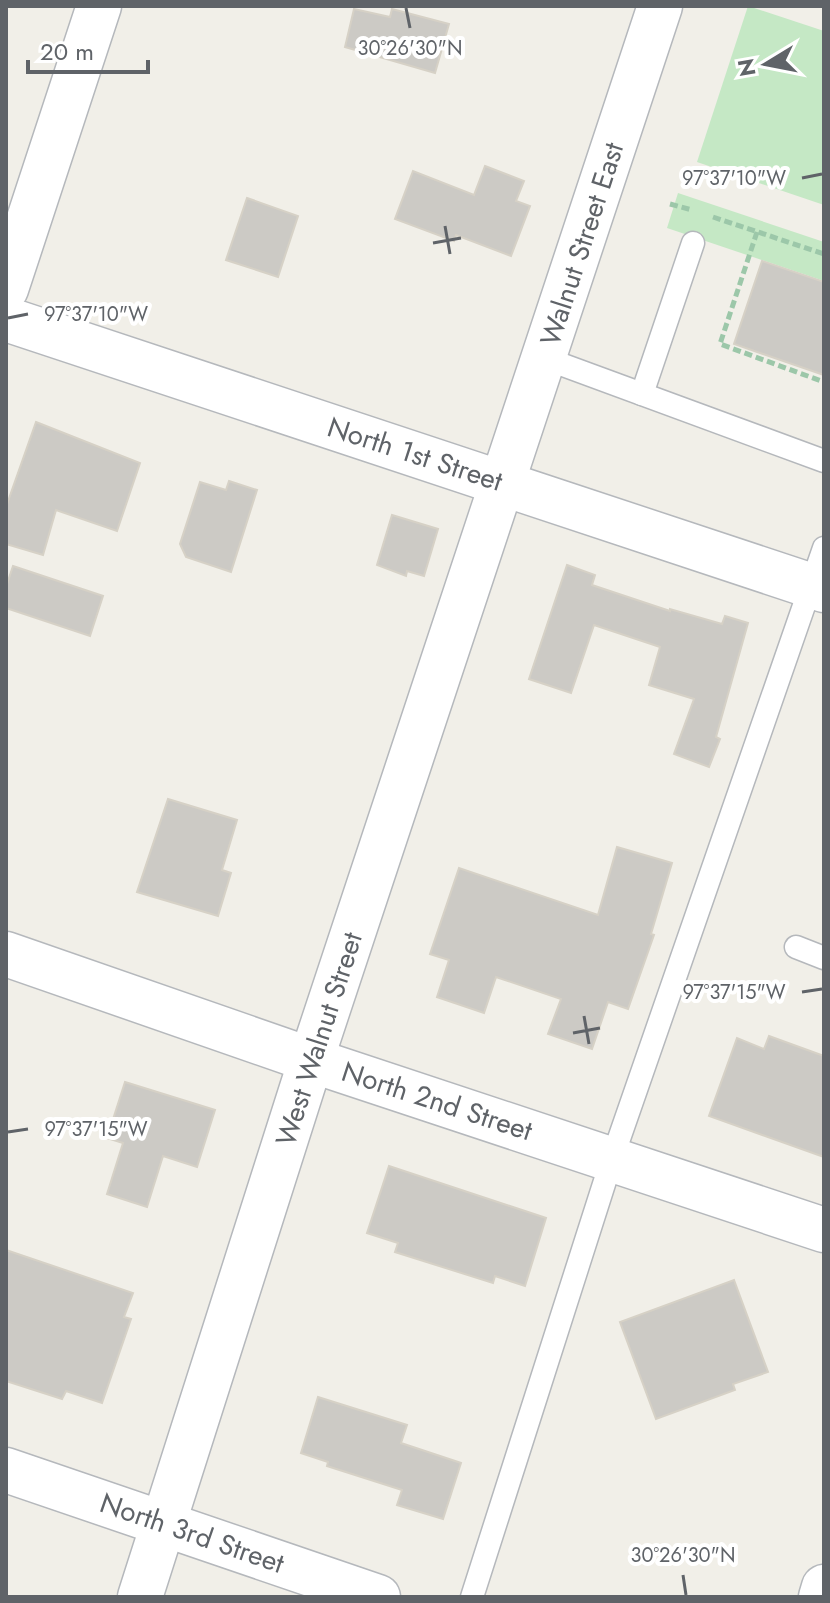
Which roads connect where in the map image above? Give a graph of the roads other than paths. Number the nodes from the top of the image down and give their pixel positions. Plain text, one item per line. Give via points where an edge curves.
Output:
1 (99, 6) edge
2 (660, 6) edge
3 (693, 243) dead end
4 (6, 289) edge
5 (6, 319) edge
6 (544, 358) junction
7 (642, 394) junction
8 (824, 461) edge
9 (504, 483) junction
10 (819, 575) edge
11 (796, 947) dead end
12 (6, 954) edge
13 (824, 958) edge
14 (311, 1060) junction
15 (612, 1159) junction
16 (824, 1230) edge
17 (6, 1470) edge
18 (165, 1524) junction
19 (824, 1587) edge
20 (140, 1597) edge
21 (378, 1597) edge
22 (472, 1597) edge
23 (821, 1597) edge

1 - 4 street
2 - 6 street, Walnut Street East
3 - 7 lane
5 - 9 street, North 1st Street
6 - 7 lane
6 - 9 street, Walnut Street East
7 - 8 lane
9 - 10 street, North 1st Street
9 - 14 street, West Walnut Street
10 - 15 lane
11 - 13 lane
12 - 14 street, North 2nd Street
14 - 15 street, North 2nd Street
14 - 18 street, West Walnut Street
15 - 16 street, North 2nd Street
15 - 22 lane
17 - 18 street, North 3rd Street
18 - 20 street, West Walnut Street
18 - 21 street, North 3rd Street
19 - 23 street

